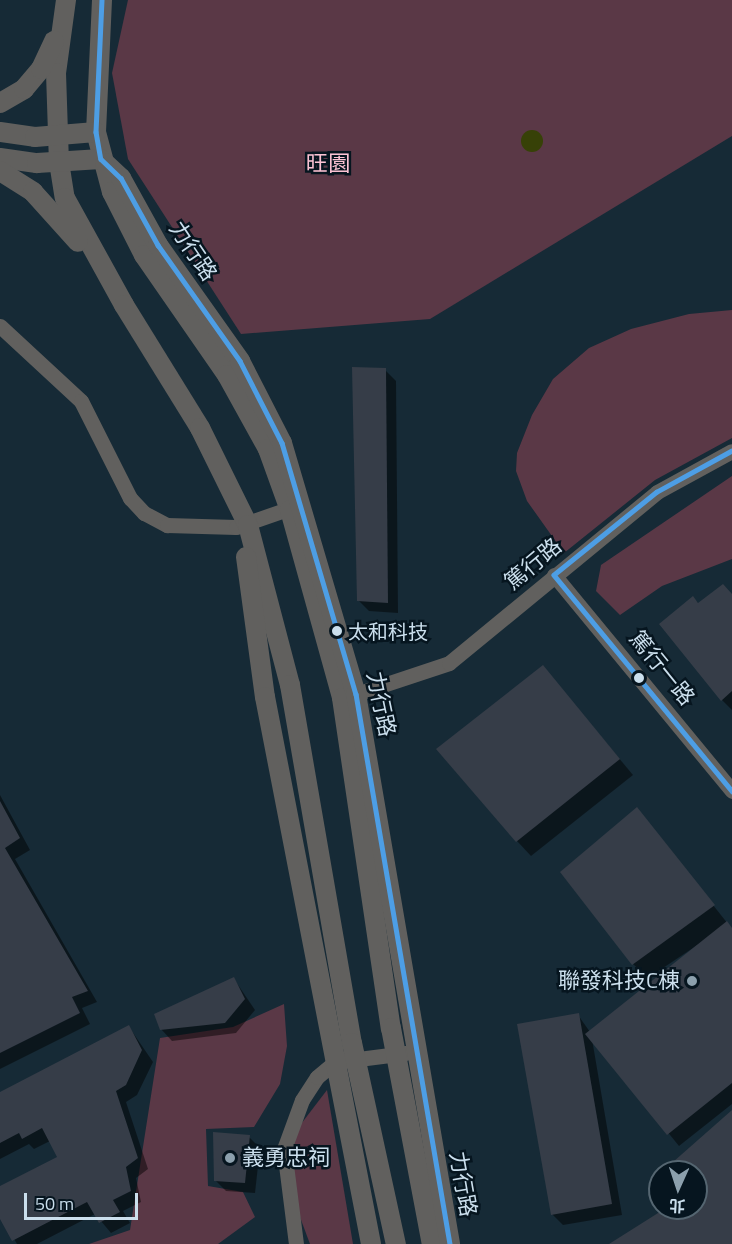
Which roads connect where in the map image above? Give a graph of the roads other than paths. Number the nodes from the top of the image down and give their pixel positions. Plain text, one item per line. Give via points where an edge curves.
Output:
1 (102, 0) edge
2 (64, 8) edge
3 (0, 104) edge
4 (0, 132) edge
5 (96, 132) junction
6 (57, 135) junction
7 (0, 158) edge
8 (101, 159) junction
9 (59, 162) junction
10 (0, 171) edge
11 (124, 305) junction
12 (0, 326) edge
13 (732, 451) edge
14 (295, 507) junction
15 (242, 526) junction
16 (554, 575) junction
17 (356, 694) junction
18 (732, 791) edge
19 (407, 1053) junction
20 (356, 1060) junction
21 (335, 1062) junction
22 (290, 1216) junction
23 (296, 1244) edge
24 (305, 1244) edge
25 (371, 1244) edge
26 (396, 1244) edge
27 (432, 1244) edge
28 (450, 1244) edge

1 - 5 street, 力行路
2 - 3 street via 40,69 24,89
2 - 6 street via 56,74
4 - 6 street
5 - 6 street
5 - 8 street, 力行路
6 - 9 street
7 - 9 street
8 - 9 street
8 - 14 street, 力行路 via 112,192 144,255 227,375
9 - 11 street via 64,198
10 - 11 street via 33,192 64,223
11 - 15 street via 200,428 234,496
12 - 15 street via 81,401 130,498 144,513 167,525
13 - 16 street, 篤行路 via 657,492
14 - 15 street
14 - 17 street, 力行路
14 - 19 street, 力行路 via 342,698
15 - 20 street via 290,685
15 - 21 street via 265,697
16 - 17 street, 篤行路 via 449,663
16 - 18 street, 篤行一路
17 - 19 street, 力行路
19 - 20 street
19 - 27 street, 力行路
19 - 28 street, 力行路
20 - 21 street
20 - 26 street
21 - 22 street via 317,1077 290,1125 284,1149
21 - 25 street
22 - 23 street
22 - 24 street

